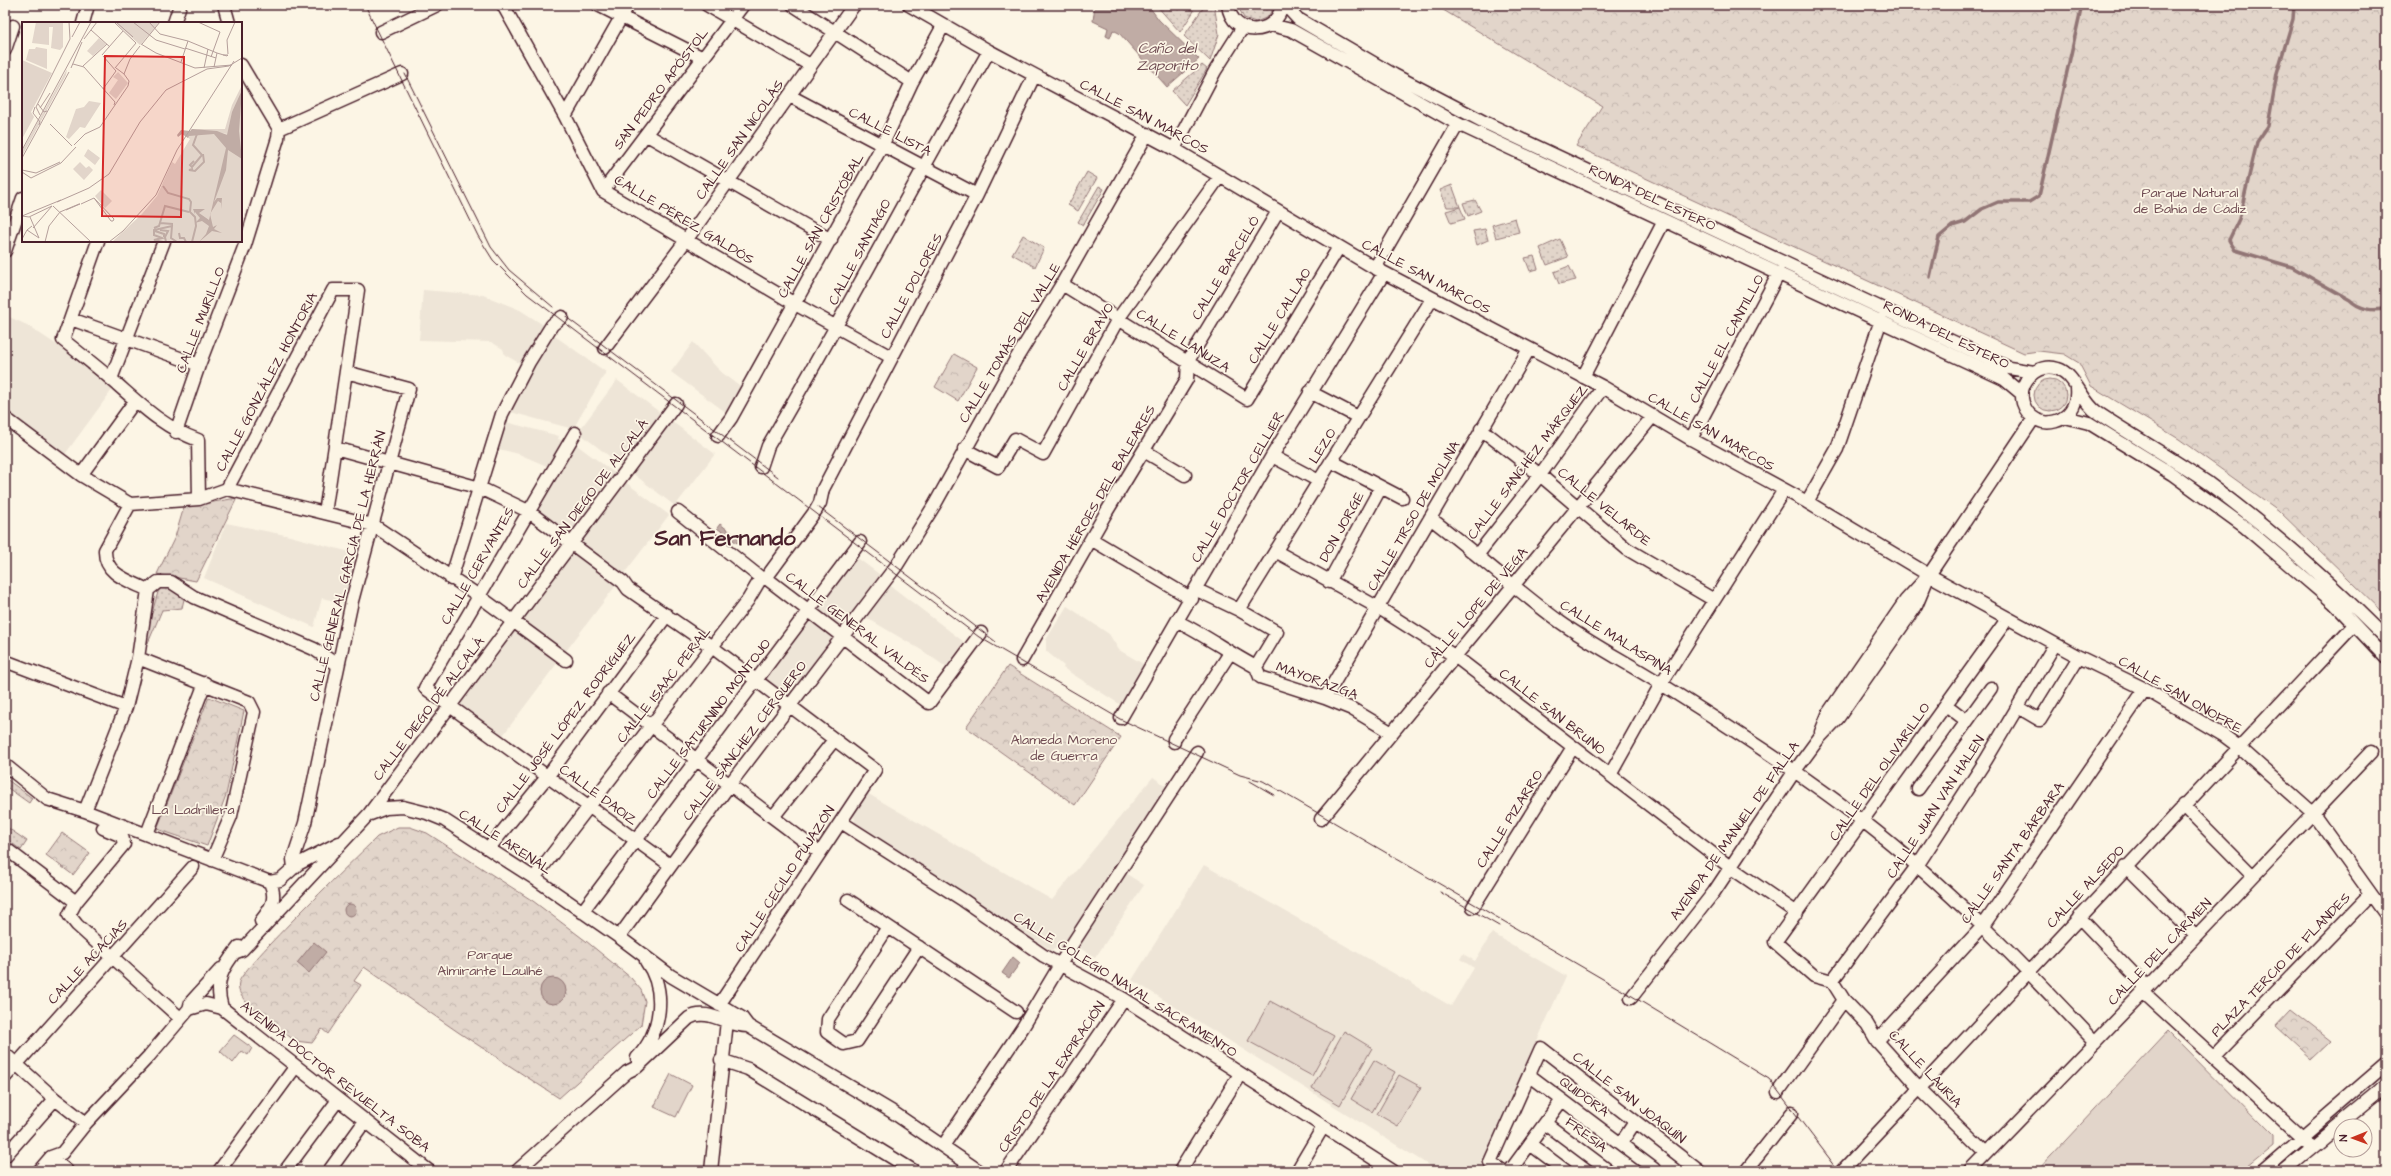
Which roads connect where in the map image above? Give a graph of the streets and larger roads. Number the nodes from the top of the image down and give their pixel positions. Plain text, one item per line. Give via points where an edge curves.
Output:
1 (88, 5) edge
2 (180, 5) edge
3 (224, 5) edge
4 (437, 5) edge
5 (503, 5) edge
6 (598, 5) edge
7 (628, 5) edge
8 (707, 5) edge
9 (743, 5) edge
10 (793, 5) edge
11 (854, 5) edge
12 (909, 5) edge
13 (1228, 5) edge
14 (1284, 5) edge
15 (621, 18) junction
16 (733, 20) junction
17 (82, 22) edge
18 (174, 22) edge
19 (229, 22) edge
20 (1271, 25) junction
21 (14, 26) edge
22 (943, 26) junction
23 (1243, 28) junction
24 (381, 32) dead end
25 (836, 32) junction
26 (5, 50) edge
27 (989, 51) junction
28 (702, 58) junction
29 (810, 65) junction
30 (242, 66) edge
31 (402, 74) dead end
32 (1034, 76) junction
33 (912, 82) junction
34 (790, 96) junction
35 (565, 116) junction
36 (1458, 124) junction
37 (279, 129) junction
38 (1147, 134) junction
39 (647, 135) junction
40 (882, 146) junction
41 (1174, 149) junction
42 (923, 166) junction
43 (1220, 176) junction
44 (728, 181) junction
45 (603, 190) junction
46 (977, 195) junction
47 (22, 201) edge
48 (1278, 211) junction
49 (1664, 221) junction
50 (687, 240) junction
51 (831, 240) junction
52 (98, 242) edge
53 (164, 242) edge
54 (1339, 247) junction
55 (5, 251) edge
56 (1380, 271) junction
57 (1779, 273) junction
58 (1062, 284) junction
59 (1432, 299) junction
60 (796, 304) junction
61 (562, 317) dead end
62 (71, 319) junction
63 (1118, 319) junction
64 (1881, 320) junction
65 (837, 327) junction
66 (127, 340) junction
67 (605, 348) dead end
68 (1529, 349) junction
69 (891, 357) junction
70 (1188, 360) junction
71 (199, 365) junction
72 (346, 372) junction
73 (2034, 372) junction
74 (1583, 377) junction
75 (111, 379) junction
76 (1602, 387) junction
77 (2076, 388) junction
78 (1310, 392) junction
79 (2022, 394) junction
80 (1247, 400) joint
81 (135, 401) junction
82 (676, 404) dead end
83 (1653, 416) junction
84 (1358, 417) junction
85 (2065, 417) junction
86 (5, 418) edge
87 (2034, 418) junction
88 (1481, 430) junction
89 (176, 432) junction
90 (575, 433) dead end
91 (718, 436) dead end
92 (1691, 440) junction
93 (335, 448) junction
94 (964, 449) junction
95 (1144, 451) junction
96 (1272, 456) junction
97 (1331, 461) junction
98 (390, 463) junction
99 (761, 468) dead end
100 (80, 475) junction
101 (1185, 475) dead end
102 (1540, 475) junction
103 (1319, 481) junction
104 (1381, 487) junction
105 (480, 488) junction
106 (227, 489) junction
107 (1784, 490) junction
108 (1402, 498) dead end
109 (198, 500) junction
110 (1807, 502) junction
111 (130, 504) junction
112 (1580, 507) junction
113 (816, 510) joint
114 (528, 511) junction
115 (678, 512) dead end
116 (325, 513) junction
117 (1430, 518) junction
118 (374, 525) junction
119 (1091, 539) junction
120 (572, 542) junction
121 (860, 542) dead end
122 (1277, 552) junction
123 (1478, 554) junction
124 (897, 566) joint
125 (1929, 574) junction
126 (763, 578) junction
127 (451, 579) junction
128 (1329, 582) junction
129 (1515, 585) junction
130 (148, 590) junction
131 (1194, 594) junction
132 (479, 596) junction
133 (1714, 600) junction
134 (1379, 608) junction
135 (1239, 610) junction
136 (808, 612) junction
137 (667, 615) junction
138 (2008, 618) junction
139 (514, 622) junction
140 (1178, 622) junction
141 (2354, 625) junction
142 (981, 633) dead end
143 (843, 636) junction
144 (2386, 638) edge
145 (2055, 644) junction
146 (712, 647) junction
147 (1230, 654) junction
148 (1456, 657) junction
149 (2079, 657) junction
150 (138, 658) junction
151 (2386, 658) edge
152 (566, 660) dead end
153 (1022, 660) dead end
154 (5, 661) edge
155 (337, 665) junction
156 (1256, 667) junction
157 (756, 682) junction
158 (205, 683) junction
159 (1661, 684) junction
160 (1991, 688) dead end
161 (2145, 689) junction
162 (608, 693) junction
163 (1325, 698) junction
164 (451, 705) junction
165 (1946, 705) junction
166 (126, 707) junction
167 (790, 707) junction
168 (2018, 707) junction
169 (1121, 718) dead end
170 (1967, 721) junction
171 (651, 725) junction
172 (1392, 733) junction
173 (834, 740) junction
174 (1174, 742) dead end
175 (2239, 746) junction
176 (1573, 747) junction
177 (1196, 752) dead end
178 (2371, 752) dead end
179 (696, 759) junction
180 (5, 765) edge
181 (1794, 772) junction
182 (1610, 775) junction
183 (547, 776) junction
184 (730, 784) junction
185 (1918, 789) dead end
186 (2183, 805) junction
187 (591, 806) junction
188 (85, 811) junction
189 (2313, 813) junction
190 (368, 815) junction
191 (773, 817) junction
192 (1321, 819) dead end
193 (1863, 821) junction
194 (841, 822) junction
195 (103, 828) dead end
196 (302, 832) junction
197 (143, 833) junction
198 (347, 838) junction
199 (636, 841) junction
200 (5, 848) edge
201 (489, 848) junction
202 (121, 849) junction
203 (326, 850) junction
204 (819, 852) junction
205 (212, 860) junction
206 (670, 865) junction
207 (1917, 866) junction
208 (2126, 866) junction
209 (193, 867) dead end
210 (1730, 867) junction
211 (294, 868) junction
212 (2253, 876) junction
213 (534, 878) junction
214 (270, 882) junction
215 (2370, 895) junction
216 (848, 900) dead end
217 (76, 902) junction
218 (1473, 907) dead end
219 (582, 912) junction
220 (1797, 913) junction
221 (2386, 915) edge
222 (2079, 917) junction
223 (888, 926) junction
224 (1983, 926) junction
225 (2196, 936) junction
226 (619, 937) junction
227 (919, 947) junction
228 (234, 953) junction
229 (640, 953) junction
230 (113, 957) junction
231 (1062, 964) junction
232 (225, 966) junction
233 (2029, 970) junction
234 (1832, 982) junction
235 (2145, 990) junction
236 (1631, 998) dead end
237 (1124, 999) junction
238 (1844, 1000) junction
239 (719, 1005) junction
240 (189, 1008) junction
241 (222, 1008) junction
242 (1016, 1012) dead end
243 (180, 1018) junction
244 (727, 1022) junction
245 (748, 1026) junction
246 (1876, 1041) junction
247 (2094, 1042) junction
248 (5, 1054) edge
249 (2214, 1056) junction
250 (721, 1060) junction
251 (17, 1064) junction
252 (2386, 1064) edge
253 (296, 1066) junction
254 (627, 1072) junction
255 (1240, 1074) junction
256 (1529, 1075) junction
257 (5, 1077) edge
258 (2386, 1086) edge
259 (1920, 1089) junction
260 (1778, 1092) dead end
261 (55, 1099) junction
262 (338, 1100) junction
263 (1562, 1100) junction
264 (1792, 1113) dead end
265 (365, 1121) junction
266 (1635, 1122) junction
267 (86, 1123) junction
268 (1545, 1123) junction
269 (1323, 1127) junction
270 (2302, 1136) junction
271 (1621, 1143) junction
272 (1530, 1144) junction
273 (943, 1146) junction
274 (2312, 1147) junction
275 (1986, 1154) junction
276 (5, 1156) edge
277 (51, 1157) junction
278 (38, 1171) edge
279 (67, 1171) edge
280 (220, 1171) edge
281 (285, 1171) edge
282 (329, 1171) edge
283 (429, 1171) edge
284 (517, 1171) edge
285 (711, 1171) edge
286 (914, 1171) edge
287 (979, 1171) edge
288 (1006, 1171) edge
289 (1180, 1171) edge
290 (1296, 1171) edge
291 (1393, 1171) edge
292 (1502, 1171) edge
293 (1510, 1171) edge
294 (1566, 1171) edge
295 (1609, 1171) edge
296 (1653, 1171) edge
297 (1699, 1171) edge
298 (1746, 1171) edge
299 (1842, 1171) edge
300 (1970, 1171) edge
301 (2262, 1171) edge
302 (2283, 1171) edge

1 - 17 street
2 - 18 street
3 - 19 street
4 - 24 street
5 - 35 street, CALLE PÉREZ GALDÓS
6 - 15 street
7 - 15 street
8 - 16 street
9 - 16 street, SAN PEDRO APÓSTOL
10 - 25 street
11 - 25 street, CALLE SAN NICOLÁS
12 - 22 street, CALLE SAN MARCOS
13 - 23 street via 1232,17
14 - 20 street
14 - 73 street, RONDA DEL ESTERO via 1298,19 1394,75 1484,122 2009,368
15 - 28 street
15 - 35 street
16 - 28 street, SAN PEDRO APÓSTOL
16 - 29 street
20 - 23 street via 1257,30
20 - 36 street, RONDA DEL ESTERO via 1292,30
21 - 26 street
22 - 27 street, CALLE SAN MARCOS
22 - 33 street, CALLE SAN CRISTÓBAL
23 - 41 street via 1215,71
25 - 29 street, CALLE SAN NICOLÁS
25 - 33 street
27 - 32 street, CALLE SAN MARCOS
27 - 42 street, CALLE SANTIAGO
28 - 39 street, SAN PEDRO APÓSTOL
29 - 34 street, CALLE SAN NICOLÁS
30 - 37 street
31 - 37 street
32 - 38 street, CALLE SAN MARCOS
32 - 46 street, CALLE DOLORES
33 - 40 street, CALLE SAN CRISTÓBAL
34 - 40 street, CALLE LISTA
34 - 44 street, CALLE SAN NICOLÁS
35 - 45 street, CALLE PÉREZ GALDÓS
36 - 49 street, RONDA DEL ESTERO
36 - 56 street, CALLE DOCTOR CELLIER
37 - 71 street, CALLE MURILLO via 245,245
38 - 41 street, CALLE SAN MARCOS
38 - 58 street, CALLE TOMÁS DEL VALLE
39 - 44 street
39 - 45 street, SAN PEDRO APÓSTOL
40 - 42 street, CALLE LISTA
40 - 51 street, CALLE SAN CRISTÓBAL
41 - 43 street, CALLE SAN MARCOS
42 - 46 street, CALLE LISTA
42 - 65 street, CALLE SANTIAGO
43 - 48 street, CALLE SAN MARCOS
43 - 63 street, CALLE BRAVO
44 - 50 street, CALLE SAN NICOLÁS
44 - 51 street
45 - 50 street, CALLE PÉREZ GALDÓS
46 - 69 street, CALLE DOLORES
47 - 55 street
48 - 54 street, CALLE SAN MARCOS
48 - 70 street, CALLE BARCELÓ
49 - 57 street, RONDA DEL ESTERO
49 - 74 street
50 - 60 street, CALLE PÉREZ GALDÓS
50 - 67 street, CALLE SAN NICOLÁS
51 - 60 street, CALLE SAN CRISTÓBAL
52 - 62 street
53 - 66 street
54 - 56 street, CALLE SAN MARCOS
54 - 80 street, CALLE CALLAO
56 - 59 street, CALLE SAN MARCOS
56 - 78 street, CALLE DOCTOR CELLIER
57 - 64 street, RONDA DEL ESTERO
57 - 92 street, CALLE EL CANTILLO
58 - 63 street, CALLE LANUZA
58 - 94 street, CALLE TOMÁS DEL VALLE
59 - 68 street, CALLE SAN MARCOS
59 - 84 street, LEZO
60 - 65 street, CALLE PÉREZ GALDÓS
60 - 91 street, CALLE SAN CRISTÓBAL
61 - 105 street via 552,325 529,362 502,414
62 - 66 street
62 - 75 street via 62,340
63 - 70 street, CALLE LANUZA
63 - 94 street, CALLE BRAVO via 1043,454 1015,439 998,468
64 - 79 street, RONDA DEL ESTERO via 2004,379
64 - 110 street via 1837,449
65 - 69 street, CALLE PÉREZ GALDÓS
65 - 99 street, CALLE SANTIAGO via 768,446
66 - 71 street
66 - 75 street
68 - 74 street, CALLE SAN MARCOS
68 - 88 street, CALLE TIRSO DE MOLINA
69 - 113 street, CALLE DOLORES via 823,489
70 - 80 street, CALLE LANUZA
70 - 95 street, AVENIDA HÉROES DEL BALEARES via 1187,379
71 - 89 street, CALLE MURILLO
72 - 93 street
72 - 98 street, CALLE GENERAL GARCÍA DE LA HERRÁN via 409,389
72 - 106 street, CALLE GONZÁLEZ HONTORIA via 358,290 333,290
73 - 77 street via 2042,368 2059,369 2066,373
73 - 79 street via 2027,378
74 - 76 street, CALLE SAN MARCOS
75 - 81 street
76 - 83 street, CALLE SAN MARCOS
76 - 102 street, CALLE SANCHEZ MÁRQUEZ
77 - 85 street via 2075,404
77 - 144 street via 2096,412 2168,456 2259,522 2298,554
78 - 84 street
78 - 96 street, CALLE DOCTOR CELLIER
79 - 87 street via 2025,407
81 - 89 street
81 - 100 street
82 - 120 street, CALLE SAN DIEGO DE ALCALÁ
83 - 92 street, CALLE SAN MARCOS
83 - 112 street, CALLE LOPE DE VEGA
84 - 97 street, LEZO
85 - 87 street via 2050,422
85 - 141 street via 2089,423 2245,526 2334,603
86 - 100 street
87 - 125 street, AVENIDA DE MANUEL DE FALLA
88 - 102 street, CALLE VELARDE
88 - 117 street, CALLE TIRSO DE MOLINA
89 - 109 street via 198,440
90 - 114 street, CALLE CERVANTES
92 - 107 street, CALLE SAN MARCOS
93 - 98 street
93 - 116 street
94 - 124 street, CALLE TOMÁS DEL VALLE via 935,504
95 - 101 street
95 - 119 street, AVENIDA HÉROES DEL BALEARES
96 - 103 street
96 - 131 street, CALLE DOCTOR CELLIER
97 - 103 street, LEZO
97 - 104 street
98 - 105 street
98 - 118 street, CALLE GENERAL GARCÍA DE LA HERRÁN
100 - 111 street
102 - 112 street, CALLE VELARDE
102 - 123 street, CALLE SANCHEZ MÁRQUEZ
103 - 122 street, LEZO
104 - 108 street
104 - 128 street, DON JORGE
105 - 114 street
105 - 127 street
106 - 109 street
106 - 116 street
107 - 110 street, CALLE SAN MARCOS
107 - 133 street
109 - 111 street
110 - 125 street, CALLE SAN MARCOS
111 - 130 street via 105,550 105,556 114,573
112 - 129 street, CALLE LOPE DE VEGA
112 - 133 street, CALLE VELARDE via 1627,549
113 - 126 street, CALLE ISAAC PERAL
114 - 120 street
114 - 132 street, CALLE CERVANTES
115 - 126 street, CALLE GENERAL VALDÉS
116 - 118 street
117 - 123 street, CALLE MALASPINA
117 - 134 street, CALLE TIRSO DE MOLINA
118 - 127 street
118 - 155 street, CALLE GENERAL GARCÍA DE LA HERRÁN
119 - 131 street
119 - 153 street, AVENIDA HÉROES DEL BALEARES
120 - 137 street via 623,582 628,589
120 - 139 street, CALLE SAN DIEGO DE ALCALÁ
121 - 136 street, CALLE SATURNINO MONTOJO
122 - 128 street, CALLE SAN BRUNO
122 - 135 street, LEZO
123 - 129 street, CALLE MALASPINA
124 - 143 street, CALLE SÁNCHEZ CERQUERO
125 - 138 street, CALLE SAN ONOFRE
125 - 181 street, AVENIDA DE MANUEL DE FALLA via 1916,606 1838,718 1819,738
126 - 136 street, CALLE GENERAL VALDÉS
126 - 146 street, CALLE ISAAC PERAL
127 - 132 street
128 - 134 street, CALLE SAN BRUNO
129 - 148 street, CALLE LOPE DE VEGA
129 - 159 street, CALLE MALASPINA via 1561,622
130 - 150 street
130 - 155 street via 158,582 171,582 194,597 314,649
131 - 135 street
131 - 140 street, CALLE DOCTOR CELLIER
132 - 139 street
132 - 164 street, CALLE CERVANTES via 425,688
133 - 159 street
134 - 148 street, CALLE SAN BRUNO
134 - 163 street, CALLE TIRSO DE MOLINA
135 - 156 street via 1277,632
136 - 143 street, CALLE GENERAL VALDÉS
136 - 157 street, CALLE SATURNINO MONTOJO
137 - 146 street
137 - 162 street, CALLE JOSÉ LÓPEZ RODRÍGUEZ
138 - 145 street, CALLE SAN ONOFRE
138 - 165 street, CALLE DEL OLIVARILLO
139 - 152 street
139 - 164 street, CALLE DIEGO DE ALCALÁ
140 - 147 street via 1208,637
140 - 169 street, CALLE DOCTOR CELLIER
141 - 151 street
141 - 175 street, CALLE ALSEDO
142 - 143 street, CALLE GENERAL VALDÉS via 929,703
143 - 167 street, CALLE SÁNCHEZ CERQUERO
145 - 149 street, CALLE SAN ONOFRE
145 - 168 street, CALLE JUAN VAN HALEN
146 - 157 street
146 - 171 street, CALLE ISAAC PERAL
147 - 156 street
147 - 174 street
148 - 172 street, CALLE LOPE DE VEGA
148 - 176 street, CALLE SAN BRUNO
149 - 161 street, CALLE SAN ONOFRE
149 - 168 street via 2040,720
150 - 158 street
150 - 166 street
154 - 166 street
155 - 196 street, CALLE GENERAL GARCÍA DE LA HERRÁN
156 - 163 street, MAYORAZGA via 1260,677
157 - 167 street
157 - 179 street, CALLE SATURNINO MONTOJO
158 - 197 street
158 - 205 street via 249,702 254,712 231,816
159 - 181 street, CALLE MALASPINA
159 - 182 street
160 - 170 street
161 - 175 street, CALLE SAN ONOFRE
161 - 224 street, CALLE SANTA BÁRBARA
162 - 171 street
162 - 183 street, CALLE JOSÉ LÓPEZ RODRÍGUEZ
163 - 172 street, MAYORAZGA via 1352,709
164 - 183 street, CALLE DAOIZ
164 - 190 street, CALLE DIEGO DE ALCALÁ
165 - 170 street
165 - 193 street, CALLE DEL OLIVARILLO
166 - 188 street
167 - 173 street
167 - 184 street, CALLE SÁNCHEZ CERQUERO
168 - 207 street, CALLE JUAN VAN HALEN
170 - 185 street
171 - 179 street
171 - 187 street, CALLE ISAAC PERAL
172 - 192 street, CALLE LOPE DE VEGA
173 - 191 street
173 - 194 street, CALLE CECILIO PUJAZÓN via 875,770
175 - 186 street, CALLE ALSEDO
175 - 189 street, CALLE SAN ONOFRE
176 - 182 street, CALLE SAN BRUNO
176 - 218 street, CALLE PIZARRO
177 - 231 street
178 - 189 street, CALLE DEL CARMEN
179 - 184 street
179 - 199 street, CALLE SATURNINO MONTOJO
180 - 188 street via 47,799
181 - 193 street, CALLE MALASPINA
181 - 210 street, AVENIDA DE MANUEL DE FALLA
182 - 210 street, CALLE SAN BRUNO
183 - 187 street, CALLE DAOIZ
183 - 201 street, CALLE JOSÉ LÓPEZ RODRÍGUEZ
184 - 191 street
184 - 206 street, CALLE SÁNCHEZ CERQUERO
186 - 208 street, CALLE ALSEDO
186 - 212 street
187 - 199 street, CALLE DAOIZ
187 - 213 street, CALLE ISAAC PERAL
188 - 197 street
189 - 212 street, CALLE DEL CARMEN
189 - 215 street, CALLE SAN ONOFRE
190 - 198 street, CALLE ARENAL
190 - 201 street, CALLE ARENAL via 386,808 415,809 444,820
191 - 204 street
193 - 207 street, CALLE MALASPINA
193 - 220 street, CALLE DEL OLIVARILLO
194 - 204 street, CALLE CECILIO PUJAZÓN
194 - 231 street, CALLE COLEGIO NAVAL SACRAMENTO via 1044,956
195 - 202 street via 122,836 124,844
196 - 203 street via 307,847 316,851
196 - 211 street, CALLE GENERAL GARCÍA DE LA HERRÁN via 293,859
197 - 202 street
197 - 205 street
198 - 203 street
198 - 228 street via 242,950
199 - 206 street, CALLE DAOIZ
199 - 219 street, CALLE SATURNINO MONTOJO
200 - 217 street
201 - 213 street, CALLE ARENAL
202 - 217 street
203 - 211 street
204 - 239 street, CALLE CECILIO PUJAZÓN
205 - 214 street
206 - 226 street, CALLE SÁNCHEZ CERQUERO
207 - 224 street, CALLE MALASPINA
207 - 234 street, CALLE JUAN VAN HALEN
208 - 222 street, CALLE ALSEDO
208 - 225 street
209 - 230 street, CALLE ACACIAS
210 - 220 street, CALLE SAN BRUNO
210 - 236 street, AVENIDA DE MANUEL DE FALLA via 1714,892
211 - 214 street via 280,880
212 - 225 street, CALLE DEL CARMEN
213 - 219 street, CALLE ARENAL
214 - 228 street via 274,891 273,904
215 - 221 street, CALLE SAN ONOFRE
215 - 249 street, PLAZA TERCIO DE FLANDES
216 - 223 street
217 - 230 street via 69,915 72,920
219 - 226 street, CALLE ARENAL
220 - 234 street, CALLE DEL OLIVARILLO via 1775,942 1814,976
222 - 233 street, CALLE ALSEDO
222 - 235 street
223 - 227 street
223 - 227 street via 828,1019 827,1032 844,1044 856,1040
224 - 233 street, CALLE MALASPINA
224 - 246 street, CALLE SANTA BÁRBARA
225 - 235 street, CALLE DEL CARMEN
226 - 229 street, CALLE ARENAL
227 - 242 street
228 - 232 street
229 - 239 street, CALLE ARENAL via 671,976
229 - 254 street via 656,979 659,1005 647,1045
230 - 243 street
230 - 251 street, CALLE ACACIAS
231 - 237 street, CALLE COLEGIO NAVAL SACRAMENTO
231 - 273 street
232 - 240 street via 191,1002
232 - 241 street via 218,984
233 - 247 street, CALLE MALASPINA
233 - 259 street, CALLE ALSEDO
234 - 238 street, CALLE LAURIA
235 - 247 street, CALLE DEL CARMEN
235 - 249 street
237 - 255 street, CALLE COLEGIO NAVAL SACRAMENTO
237 - 288 street, CRISTO DE LA EXPIRACIÓN
238 - 246 street, CALLE LAURIA via 1867,1024
238 - 260 street
239 - 245 street, CALLE ARENAL via 742,1018
240 - 241 street via 206,1004
240 - 243 street
241 - 253 street, AVENIDA DOCTOR REVUELTA SOBA
243 - 267 street via 149,1056
244 - 245 street via 740,1027
244 - 250 street
244 - 254 street via 704,1015 692,1016 637,1067
245 - 273 street via 819,1067
246 - 259 street, CALLE LAURIA
247 - 275 street, CALLE DEL CARMEN
248 - 251 street
249 - 270 street
250 - 285 street
250 - 286 street via 748,1069
251 - 257 street, CALLE ACACIAS
251 - 261 street
252 - 270 street
253 - 262 street, AVENIDA DOCTOR REVUELTA SOBA
253 - 280 street
254 - 284 street
255 - 269 street, CALLE COLEGIO NAVAL SACRAMENTO
255 - 289 street
256 - 263 street, QUIDORA
256 - 266 street, CALLE SAN JOAQUÍN via 1541,1048
256 - 292 street via 1490,1162
258 - 274 street
259 - 275 street, CALLE LAURIA
259 - 299 street, CALLE ALSEDO
261 - 267 street
261 - 276 street
262 - 265 street, AVENIDA DOCTOR REVUELTA SOBA
262 - 281 street
263 - 268 street
263 - 271 street, QUIDORA
264 - 298 street
265 - 282 street
265 - 283 street, AVENIDA DOCTOR REVUELTA SOBA
266 - 271 street
266 - 297 street, CALLE SAN JOAQUÍN
267 - 277 street via 62,1153
268 - 272 street
268 - 295 street, FRESIA
269 - 290 street
269 - 291 street, CALLE COLEGIO NAVAL SACRAMENTO
270 - 274 street
270 - 301 street
271 - 296 street, QUIDORA via 1654,1169
272 - 293 street
272 - 294 street
273 - 287 street
274 - 302 street
275 - 300 street, CALLE DEL CARMEN
277 - 278 street
277 - 279 street

